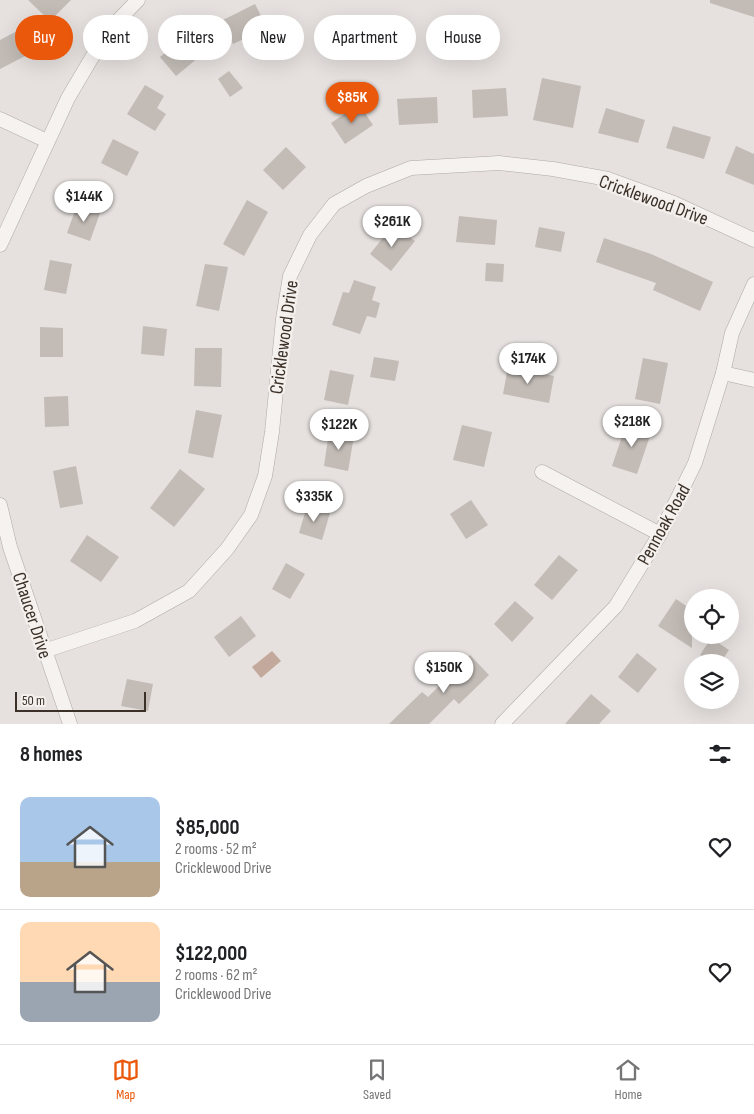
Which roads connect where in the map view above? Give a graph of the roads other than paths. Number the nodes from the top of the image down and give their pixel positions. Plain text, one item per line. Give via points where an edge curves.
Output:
1 (138, 0) edge
2 (0, 119) edge
3 (47, 142) junction
4 (754, 240) edge
5 (0, 245) edge
6 (754, 284) edge
7 (723, 373) junction
8 (754, 380) edge
9 (542, 472) dead end
10 (0, 505) edge
11 (660, 534) junction
12 (44, 651) junction
13 (70, 724) edge
14 (502, 724) edge

1 - 3 street via 107,32 68,98
2 - 3 street
3 - 5 street
4 - 12 street, Cricklewood Drive via 674,203 608,179 554,168 499,163 411,168 366,186 334,204 310,235 290,276 265,476 251,515 227,549 189,591 135,621
6 - 7 street, Pennoak Road via 732,333
7 - 8 street
7 - 11 street, Pennoak Road via 695,463
9 - 11 street
10 - 12 street, Chaucer Drive via 10,547
11 - 14 street, Pennoak Road via 616,606
12 - 13 street, Chaucer Drive

